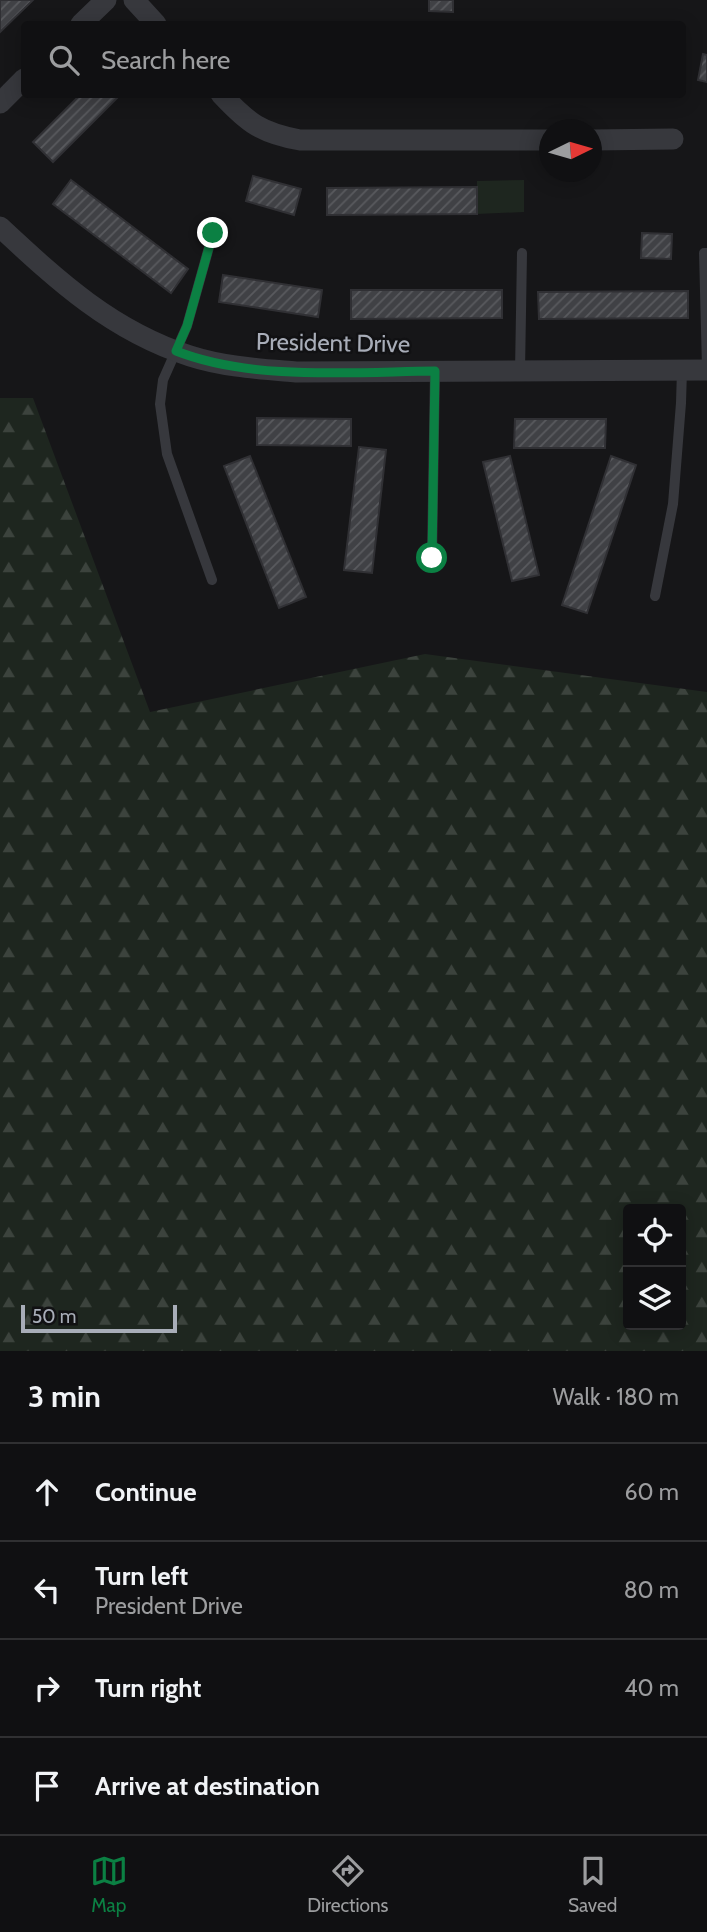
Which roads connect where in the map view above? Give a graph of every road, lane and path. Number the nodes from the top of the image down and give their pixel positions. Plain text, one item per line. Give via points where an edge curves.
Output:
1 (106, 0) edge
2 (134, 0) edge
3 (83, 21) edge
4 (153, 21) edge
5 (21, 82) edge
6 (225, 98) edge
7 (0, 103) edge
8 (673, 139) dead end
9 (539, 140) edge
10 (602, 140) edge
11 (0, 227) edge
12 (213, 233) dead end
13 (522, 253) dead end
14 (707, 253) edge
15 (176, 351) junction
16 (707, 368) edge
17 (682, 370) junction
18 (435, 371) junction
19 (520, 371) junction
20 (432, 558) dead end
21 (212, 580) dead end
22 (655, 596) dead end

1 - 3 street
2 - 4 street
5 - 7 street
6 - 9 street via 259,129 300,140
8 - 10 street
11 - 15 street, President Drive via 87,303
12 - 15 lane
13 - 19 lane
14 - 16 lane
15 - 18 street, President Drive via 239,366 296,372
15 - 21 lane via 163,380 160,404 167,454
16 - 17 street, President Drive
17 - 19 street, President Drive
17 - 22 lane via 673,505
18 - 19 street, President Drive
18 - 20 lane

